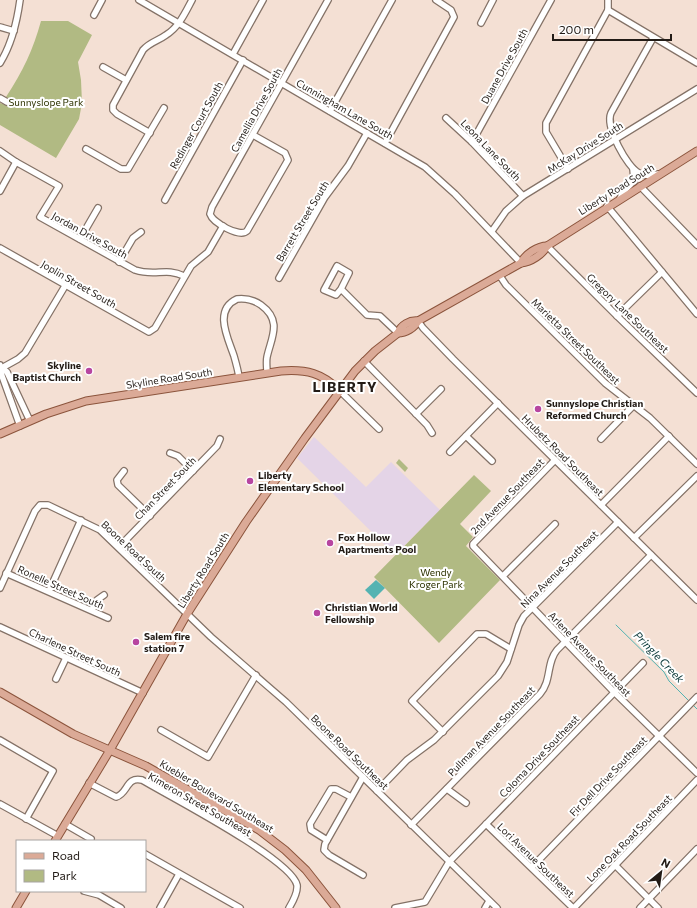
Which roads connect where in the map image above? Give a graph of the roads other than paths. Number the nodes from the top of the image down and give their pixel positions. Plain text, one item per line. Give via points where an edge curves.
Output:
1 (20, 0) edge
2 (102, 0) edge
3 (139, 0) edge
4 (192, 0) edge
5 (262, 0) edge
6 (328, 0) edge
7 (392, 0) edge
8 (437, 0) edge
9 (493, 0) edge
10 (551, 0) edge
11 (608, 0) edge
12 (608, 10) junction
13 (94, 15) dead end
14 (480, 22) dead end
15 (178, 23) junction
16 (0, 27) edge
17 (14, 31) junction
18 (652, 38) junction
19 (233, 54) junction
20 (243, 60) junction
21 (0, 63) edge
22 (697, 63) edge
23 (103, 67) dead end
24 (126, 80) junction
25 (282, 83) junction
26 (697, 89) edge
27 (0, 98) edge
28 (6, 102) dead end
29 (164, 108) dead end
30 (330, 111) junction
31 (446, 118) dead end
32 (150, 133) junction
33 (367, 133) junction
34 (253, 135) junction
35 (615, 139) junction
36 (472, 142) junction
37 (385, 143) junction
38 (86, 149) dead end
39 (0, 151) edge
40 (695, 154) edge
41 (16, 162) junction
42 (568, 169) junction
43 (633, 169) junction
44 (658, 174) junction
45 (640, 186) junction
46 (0, 191) edge
47 (523, 196) junction
48 (620, 198) junction
49 (165, 200) dead end
50 (607, 206) junction
51 (98, 208) dead end
52 (223, 226) junction
53 (492, 231) junction
54 (141, 232) dead end
55 (80, 239) junction
56 (697, 244) edge
57 (547, 246) junction
58 (0, 248) edge
59 (119, 262) junction
60 (521, 263) junction
61 (662, 272) junction
62 (184, 276) junction
63 (500, 276) junction
64 (279, 278) dead end
65 (65, 286) junction
66 (341, 289) junction
67 (697, 314) edge
68 (617, 316) junction
69 (418, 321) junction
70 (398, 333) junction
71 (364, 362) junction
72 (1, 367) edge
73 (267, 373) junction
74 (239, 377) junction
75 (441, 389) dead end
76 (340, 391) junction
77 (697, 392) edge
78 (498, 404) junction
79 (634, 406) junction
80 (416, 414) junction
81 (30, 421) junction
82 (20, 426) junction
83 (378, 429) dead end
84 (432, 433) dead end
85 (0, 434) edge
86 (466, 436) junction
87 (669, 436) junction
88 (220, 438) dead end
89 (601, 439) dead end
90 (450, 452) dead end
91 (170, 453) dead end
92 (555, 460) junction
93 (492, 461) dead end
94 (697, 464) edge
95 (124, 471) dead end
96 (193, 471) junction
97 (697, 476) edge
98 (600, 505) junction
99 (150, 516) junction
100 (81, 520) junction
101 (618, 522) junction
102 (555, 524) dead end
103 (634, 538) junction
104 (472, 545) joint
105 (119, 547) junction
106 (651, 555) junction
107 (6, 573) junction
108 (503, 576) junction
109 (0, 588) edge
110 (49, 592) junction
111 (104, 595) dead end
112 (697, 600) edge
113 (533, 608) junction
114 (92, 610) junction
115 (187, 614) junction
116 (108, 618) dead end
117 (0, 627) edge
118 (565, 640) junction
119 (511, 649) junction
120 (66, 658) junction
121 (643, 664) dead end
122 (256, 675) junction
123 (56, 679) dead end
124 (0, 692) edge
125 (143, 692) junction
126 (614, 692) junction
127 (697, 697) edge
128 (161, 730) dead end
129 (443, 732) junction
130 (659, 736) junction
131 (0, 740) edge
132 (110, 750) junction
133 (697, 773) edge
134 (363, 777) junction
135 (697, 780) edge
136 (89, 783) junction
137 (447, 789) junction
138 (377, 791) junction
139 (351, 797) junction
140 (466, 803) dead end
141 (0, 804) edge
142 (26, 819) junction
143 (65, 824) junction
144 (486, 824) junction
145 (411, 825) junction
146 (56, 839) edge
147 (90, 839) dead end
148 (327, 840) junction
149 (697, 849) edge
150 (146, 855) edge
151 (449, 862) junction
152 (615, 865) junction
153 (532, 867) junction
154 (180, 874) junction
155 (363, 875) dead end
156 (25, 892) edge
157 (88, 892) edge
158 (649, 899) junction
159 (489, 901) junction
160 (16, 908) edge
161 (121, 908) edge
162 (160, 908) edge
163 (240, 908) edge
164 (289, 908) edge
165 (336, 908) edge
166 (395, 908) edge
167 (485, 908) edge
168 (497, 908) edge
169 (573, 908) edge
170 (640, 908) edge
171 (658, 908) edge

1 - 17 street
2 - 13 street
3 - 15 street, Cunningham Lane South
4 - 15 street
5 - 19 street
6 - 25 street, Camellia Drive South
7 - 30 street
8 - 37 street via 454,15
9 - 14 street
10 - 36 street, Duane Drive South
11 - 12 street
12 - 18 street
12 - 42 street via 546,123 546,132
15 - 19 street, Cunningham Lane South
15 - 24 street via 168,34 146,47
16 - 17 street
17 - 21 street
18 - 22 street
18 - 35 street via 610,116 610,129
19 - 20 street, Cunningham Lane South
20 - 25 street, Cunningham Lane South
20 - 49 street, Redinger Court South
23 - 24 street
24 - 32 street via 114,102 113,110
25 - 30 street, Cunningham Lane South
25 - 34 street, Camellia Drive South
26 - 35 street, McKay Drive South
27 - 28 street
29 - 32 street
30 - 33 street, Cunningham Lane South
31 - 36 street, Leona Lane South
32 - 38 street via 128,169 121,169
33 - 37 street, Cunningham Lane South
33 - 64 street, Barrett Street South via 348,166 325,197
34 - 52 street, Camellia Drive South via 212,207 211,217
34 - 52 street via 284,153 288,160 245,234 238,234
35 - 42 street, McKay Drive South
35 - 43 street
36 - 47 street, Leona Lane South
37 - 53 street, Cunningham Lane South via 432,172
39 - 41 street, Jordan Drive South
40 - 44 main road, Liberty Road South
41 - 46 street
41 - 55 street, Jordan Drive South via 59,186 40,217
42 - 47 street, McKay Drive South
43 - 44 street via 646,176
43 - 48 street via 634,181
44 - 45 main road, Liberty Road South
45 - 48 main road, Liberty Road South
45 - 56 street
47 - 53 street, McKay Drive South via 506,211
48 - 50 main road, Liberty Road South
50 - 57 main road, Liberty Road South
50 - 61 street
51 - 55 street
52 - 62 street via 208,252 194,263
53 - 60 street, Cunningham Lane South
54 - 59 street via 133,238
55 - 59 street, Jordan Drive South
57 - 60 main road, Liberty Road South via 527,262
57 - 68 street, Gregory Lane Southeast
58 - 65 street, Joplin Street South
59 - 62 street, Jordan Drive South via 144,273 170,271
60 - 63 main road, Liberty Road South
61 - 67 street
61 - 68 street
62 - 65 street, Joplin Street South via 150,332
63 - 69 main road, Liberty Road South
63 - 79 street, Marietta Street Southeast via 605,384
65 - 72 street via 26,353
66 - 66 street via 349,273 337,266 324,290 336,295
66 - 70 street via 366,315 379,315
68 - 77 street, Gregory Lane Southeast
69 - 70 main road, Liberty Road South via 415,326
69 - 78 street, Hrubetz Road Southeast
70 - 71 main road, Liberty Road South
71 - 76 main road, Liberty Road South
71 - 80 street
72 - 81 street via 7,372
72 - 82 street
73 - 74 main road, Skyline Road South
73 - 74 street via 267,357 274,330 272,319 264,307 256,302 237,299 228,305 223,321
73 - 76 main road, Skyline Road South via 296,370 310,372 323,377
74 - 81 main road, Skyline Road South via 86,401
75 - 80 street
76 - 83 street
76 - 115 main road, Liberty Road South via 265,494
78 - 86 street
78 - 92 street, Hrubetz Road Southeast
79 - 87 street, Marietta Street Southeast
79 - 89 street
80 - 84 street
81 - 82 main road, Skyline Road South
82 - 85 main road, Skyline Road South
86 - 90 street
86 - 93 street
87 - 94 street, Marietta Street Southeast
87 - 98 street
88 - 96 street, Chan Street South via 217,446
91 - 96 street via 178,456
92 - 98 street, Hrubetz Road Southeast
92 - 104 street, 2nd Avenue Southeast
95 - 99 street via 117,480 118,485
96 - 99 street, Chan Street South
97 - 103 street
98 - 101 street, Hrubetz Road Southeast
99 - 105 street, Chan Street South
100 - 105 street, Boone Road South via 100,530
100 - 107 street, Boone Road South via 48,505 40,505
100 - 110 street
101 - 103 street, Hrubetz Road Southeast
101 - 113 street, Nina Avenue Southeast
102 - 108 street
103 - 106 street, Hrubetz Road Southeast
104 - 108 street, Arlene Avenue Southeast
105 - 115 street, Boone Road South
106 - 112 street, Hrubetz Road Southeast
106 - 118 street, Pullman Avenue Southeast
107 - 109 street
107 - 110 street, Ronelle Street South
108 - 113 street, Arlene Avenue Southeast
110 - 114 street, Ronelle Street South
111 - 114 street via 97,600
113 - 118 street, Arlene Avenue Southeast
113 - 119 street, Nina Avenue Southeast via 519,625
114 - 116 street, Ronelle Street South
115 - 122 street, Boone Road Southeast
115 - 125 main road, Liberty Road South
117 - 120 street, Charlene Street South
118 - 126 street, Arlene Avenue Southeast
118 - 137 street, Pullman Avenue Southeast via 553,654 544,690
119 - 129 street, Nina Avenue Southeast via 507,662 498,676
119 - 129 street via 486,634 477,634 412,701
120 - 123 street
120 - 125 street, Charlene Street South
121 - 126 street, Coloma Drive Southeast
122 - 128 street via 208,757
122 - 134 street, Boone Road Southeast
124 - 132 main road, Kuebler Boulevard Southeast via 73,734
125 - 132 main road, Liberty Road South
126 - 130 street, Arlene Avenue Southeast
126 - 144 street, Coloma Drive Southeast
127 - 130 street, Fir Dell Drive Southeast
129 - 138 street, Nina Avenue Southeast via 407,760
130 - 133 street, Arlene Avenue Southeast
130 - 153 street, Fir Dell Drive Southeast
131 - 142 street via 53,771
132 - 136 main road, Liberty Road South
132 - 165 main road, Kuebler Boulevard Southeast via 146,766 259,830 286,850 306,870
134 - 138 street, Boone Road Southeast
134 - 139 street
135 - 152 street, Lone Oak Road Southeast
136 - 143 main road, Liberty Road South
136 - 164 street, Kimeron Street Southeast via 116,797 120,796 130,782 142,780 254,845 283,868 297,886
137 - 140 street
137 - 145 street, Pullman Avenue Southeast
138 - 145 street, Boone Road Southeast
139 - 148 street
139 - 148 street via 336,788 331,789 310,824 310,828
141 - 142 street
142 - 146 street
143 - 146 main road, Liberty Road South
143 - 147 street
144 - 151 street, Coloma Drive Southeast
144 - 153 street, Lori Avenue Southeast
145 - 151 street, Boone Road Southeast
148 - 155 street via 325,852
149 - 158 street
150 - 154 street
151 - 159 street, Boone Road Southeast
151 - 166 street, Coloma Drive Southeast via 425,902
152 - 158 street
152 - 169 street, Lone Oak Road Southeast
153 - 169 street, Lori Avenue Southeast
154 - 162 street
154 - 163 street
156 - 160 main road
157 - 161 street via 99,895
158 - 170 street
158 - 171 street
159 - 167 street
159 - 168 street, Boone Road Southeast

